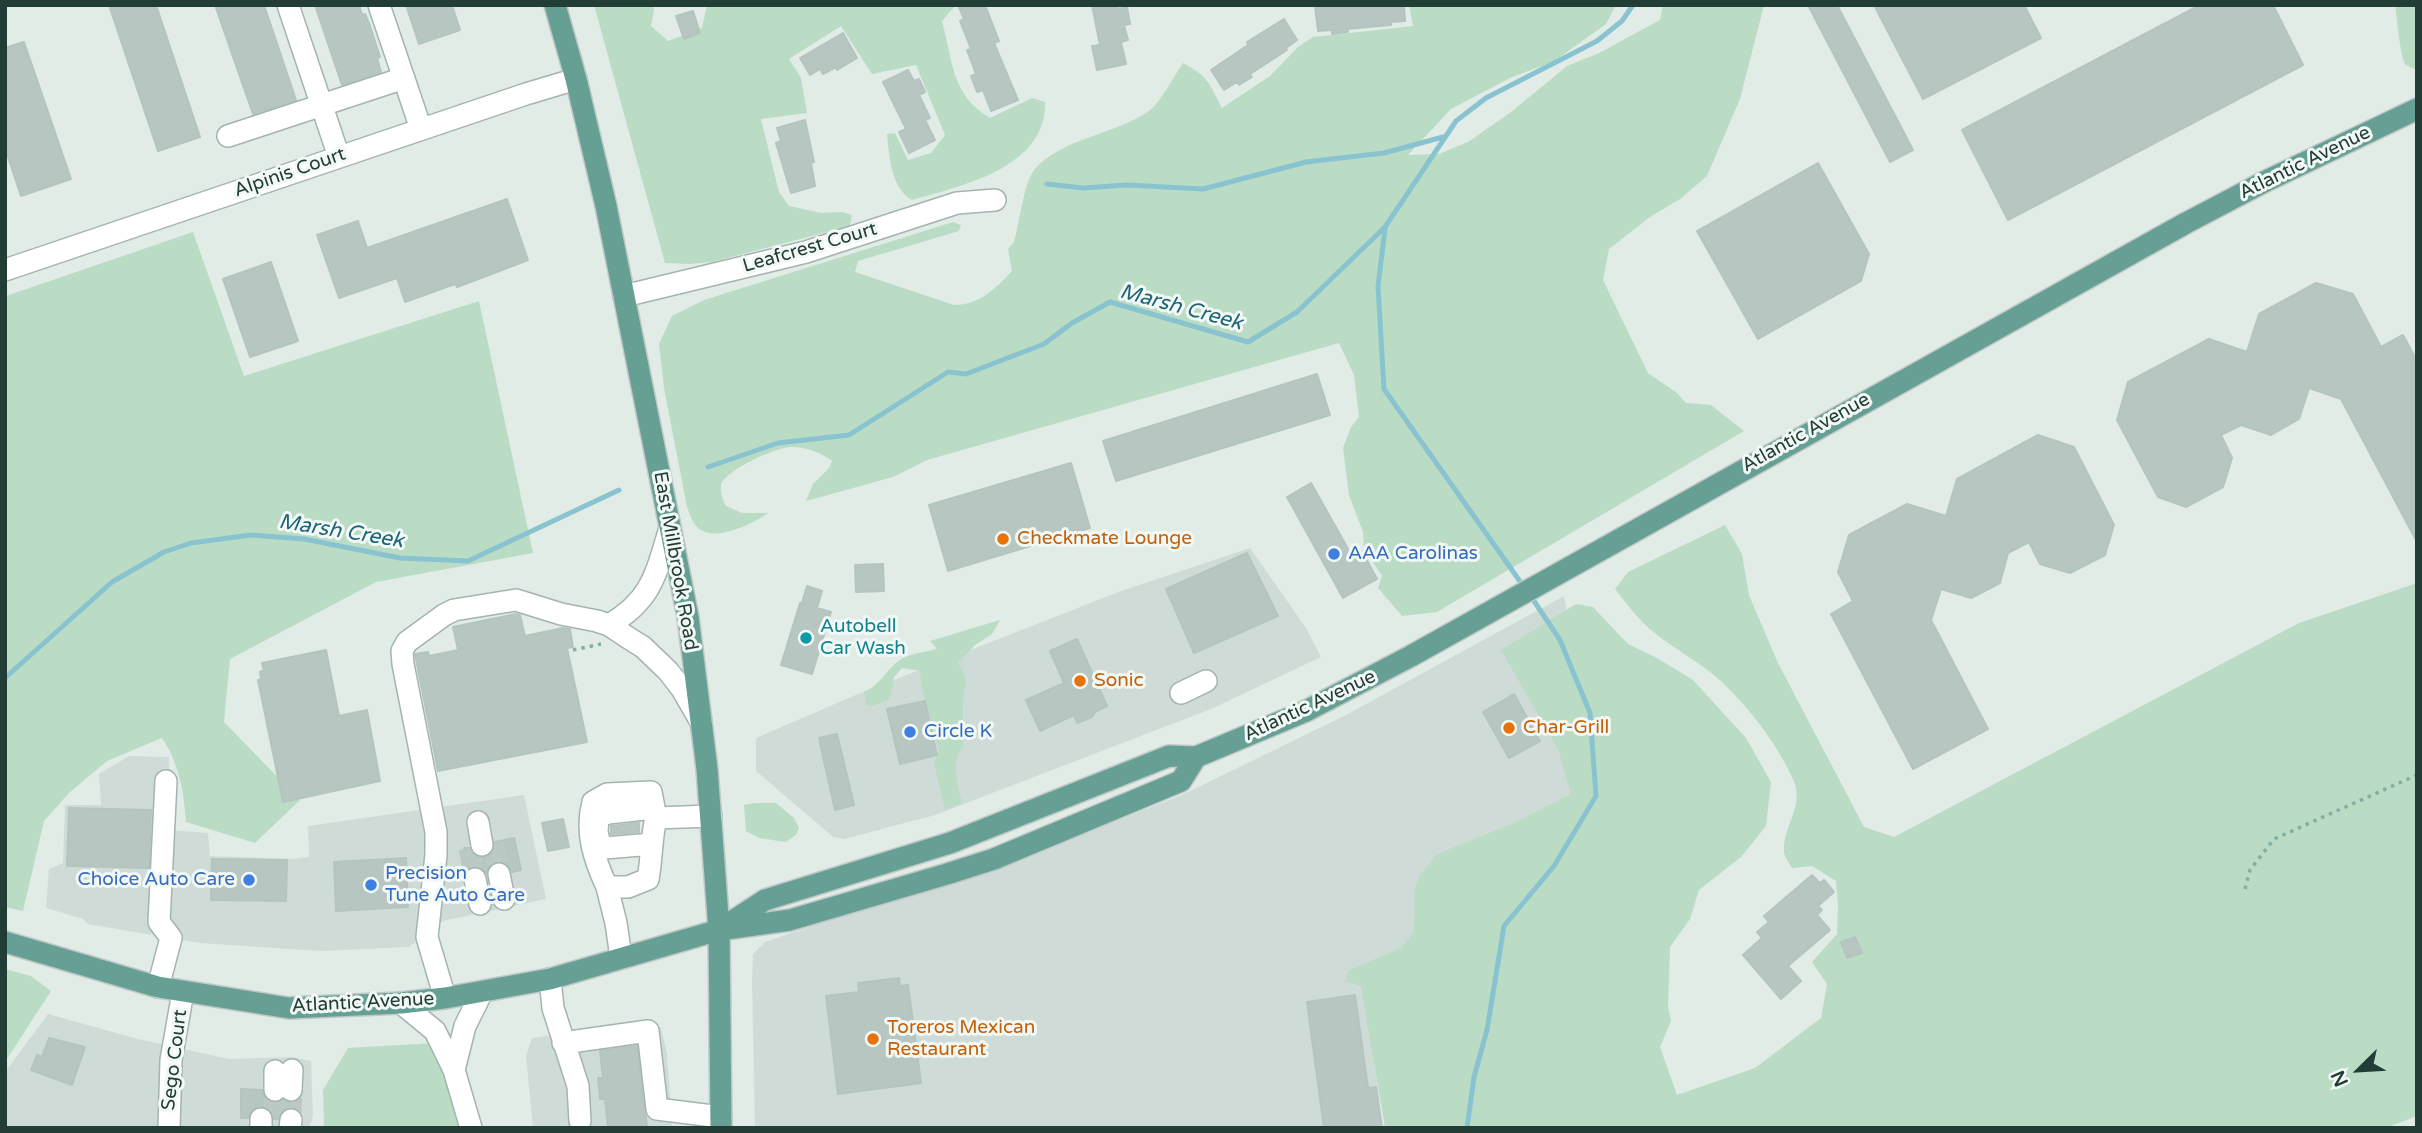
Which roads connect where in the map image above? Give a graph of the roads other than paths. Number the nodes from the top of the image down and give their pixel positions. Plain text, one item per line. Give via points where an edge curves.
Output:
1 (288, 5) edge
2 (379, 5) edge
3 (555, 5) edge
4 (404, 78) junction
5 (576, 79) junction
6 (321, 105) junction
7 (2417, 109) edge
8 (421, 129) junction
9 (228, 136) dead end
10 (339, 157) junction
11 (995, 200) dead end
12 (5, 270) edge
13 (624, 296) junction
14 (670, 528) junction
15 (605, 635) junction
16 (1206, 681) dead end
17 (1181, 693) dead end
18 (701, 722) junction
19 (1196, 757) junction
20 (166, 780) dead end
21 (655, 813) junction
22 (711, 816) junction
23 (478, 822) dead end
24 (652, 844) junction
25 (482, 845) tunnel mouth
26 (488, 877) tunnel mouth
27 (607, 887) junction
28 (492, 901) dead end
29 (719, 930) junction
30 (5, 942) edge
31 (621, 957) junction
32 (550, 979) junction
33 (158, 987) junction
34 (183, 992) junction
35 (482, 992) junction
36 (445, 999) junction
37 (401, 1003) junction
38 (564, 1042) junction
39 (454, 1070) junction
40 (580, 1121) dead end
41 (721, 1122) edge
42 (169, 1128) edge
43 (471, 1128) edge

1 - 6 street
2 - 4 street
3 - 5 main road, East Millbrook Road
4 - 6 street
4 - 8 street
5 - 8 street, Alpinis Court
5 - 13 main road, East Millbrook Road
6 - 9 street
6 - 10 street
7 - 19 main road, Atlantic Avenue via 2174,229 1372,678
8 - 10 street, Alpinis Court
10 - 12 street, Alpinis Court
11 - 13 street, Leafcrest Court via 957,203 806,252
13 - 14 main road, East Millbrook Road
14 - 15 street via 652,584
14 - 18 main road, East Millbrook Road via 688,617
15 - 18 street via 643,648 668,671
15 - 36 street via 587,618 516,600 454,610 407,642 402,651 436,832 427,937
16 - 17 street
18 - 22 main road, East Millbrook Road
19 - 29 main road, Atlantic Avenue via 1169,756 950,843 765,900
19 - 29 main road, Atlantic Avenue via 1181,781 994,859 790,920
20 - 33 street via 159,922 171,938
21 - 22 street
21 - 24 street
21 - 24 street via 598,817 600,845
21 - 27 street via 651,792 607,794 593,802 588,820 595,862
22 - 29 main road, East Millbrook Road
23 - 25 street
24 - 27 street via 648,879 628,887
26 - 28 street
27 - 31 street
29 - 31 main road, Atlantic Avenue
29 - 41 main road, East Millbrook Road
30 - 33 main road, Atlantic Avenue
31 - 32 main road, Atlantic Avenue
32 - 35 main road, Atlantic Avenue
32 - 38 street
33 - 34 main road, Atlantic Avenue
34 - 37 main road, Atlantic Avenue via 289,1007
34 - 42 street, Sego Court via 171,1060
35 - 36 main road, Atlantic Avenue
35 - 39 street via 465,1026
36 - 37 main road, Atlantic Avenue
37 - 39 street via 435,1031
38 - 40 street via 578,1086
38 - 41 street via 648,1031 657,1109
39 - 43 street

